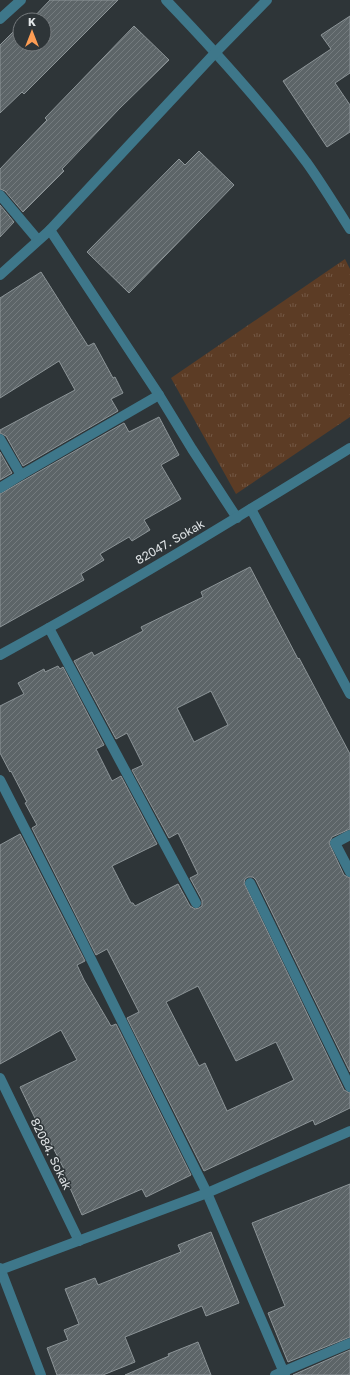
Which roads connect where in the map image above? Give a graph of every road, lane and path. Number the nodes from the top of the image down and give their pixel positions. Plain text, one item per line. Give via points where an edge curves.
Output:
1 (20, 0) edge
2 (166, 0) edge
3 (267, 0) edge
4 (0, 19) edge
5 (216, 52) junction
6 (0, 195) edge
7 (350, 229) edge
8 (50, 230) junction
9 (38, 240) junction
10 (0, 275) edge
11 (159, 395) junction
12 (0, 439) edge
13 (350, 448) edge
14 (21, 474) junction
15 (0, 488) edge
16 (251, 509) junction
17 (237, 518) junction
18 (49, 628) junction
19 (0, 655) edge
20 (350, 694) edge
21 (0, 780) edge
22 (350, 834) edge
23 (350, 872) edge
24 (250, 883) dead end
25 (196, 903) dead end
26 (0, 1078) edge
27 (350, 1087) edge
28 (350, 1131) edge
29 (207, 1193) junction
30 (79, 1241) junction
31 (0, 1269) edge
32 (350, 1343) edge
33 (281, 1374) edge
34 (41, 1375) edge

1 - 4 street
2 - 5 street
3 - 5 street
5 - 7 street via 307,163
5 - 8 street
6 - 9 street
8 - 9 street
8 - 11 street
9 - 10 street
11 - 14 street
11 - 17 street
12 - 14 street
13 - 16 street, 82047. Sokak
14 - 15 street
16 - 17 street, 82047. Sokak
16 - 20 street
17 - 18 street, 82047. Sokak
18 - 19 street, 82047. Sokak
18 - 25 street
21 - 29 street
22 - 23 street via 335,843
24 - 27 street
26 - 30 street, 82084. Sokak
28 - 29 street
29 - 30 street
29 - 33 street
30 - 31 street
31 - 34 street
32 - 33 street

